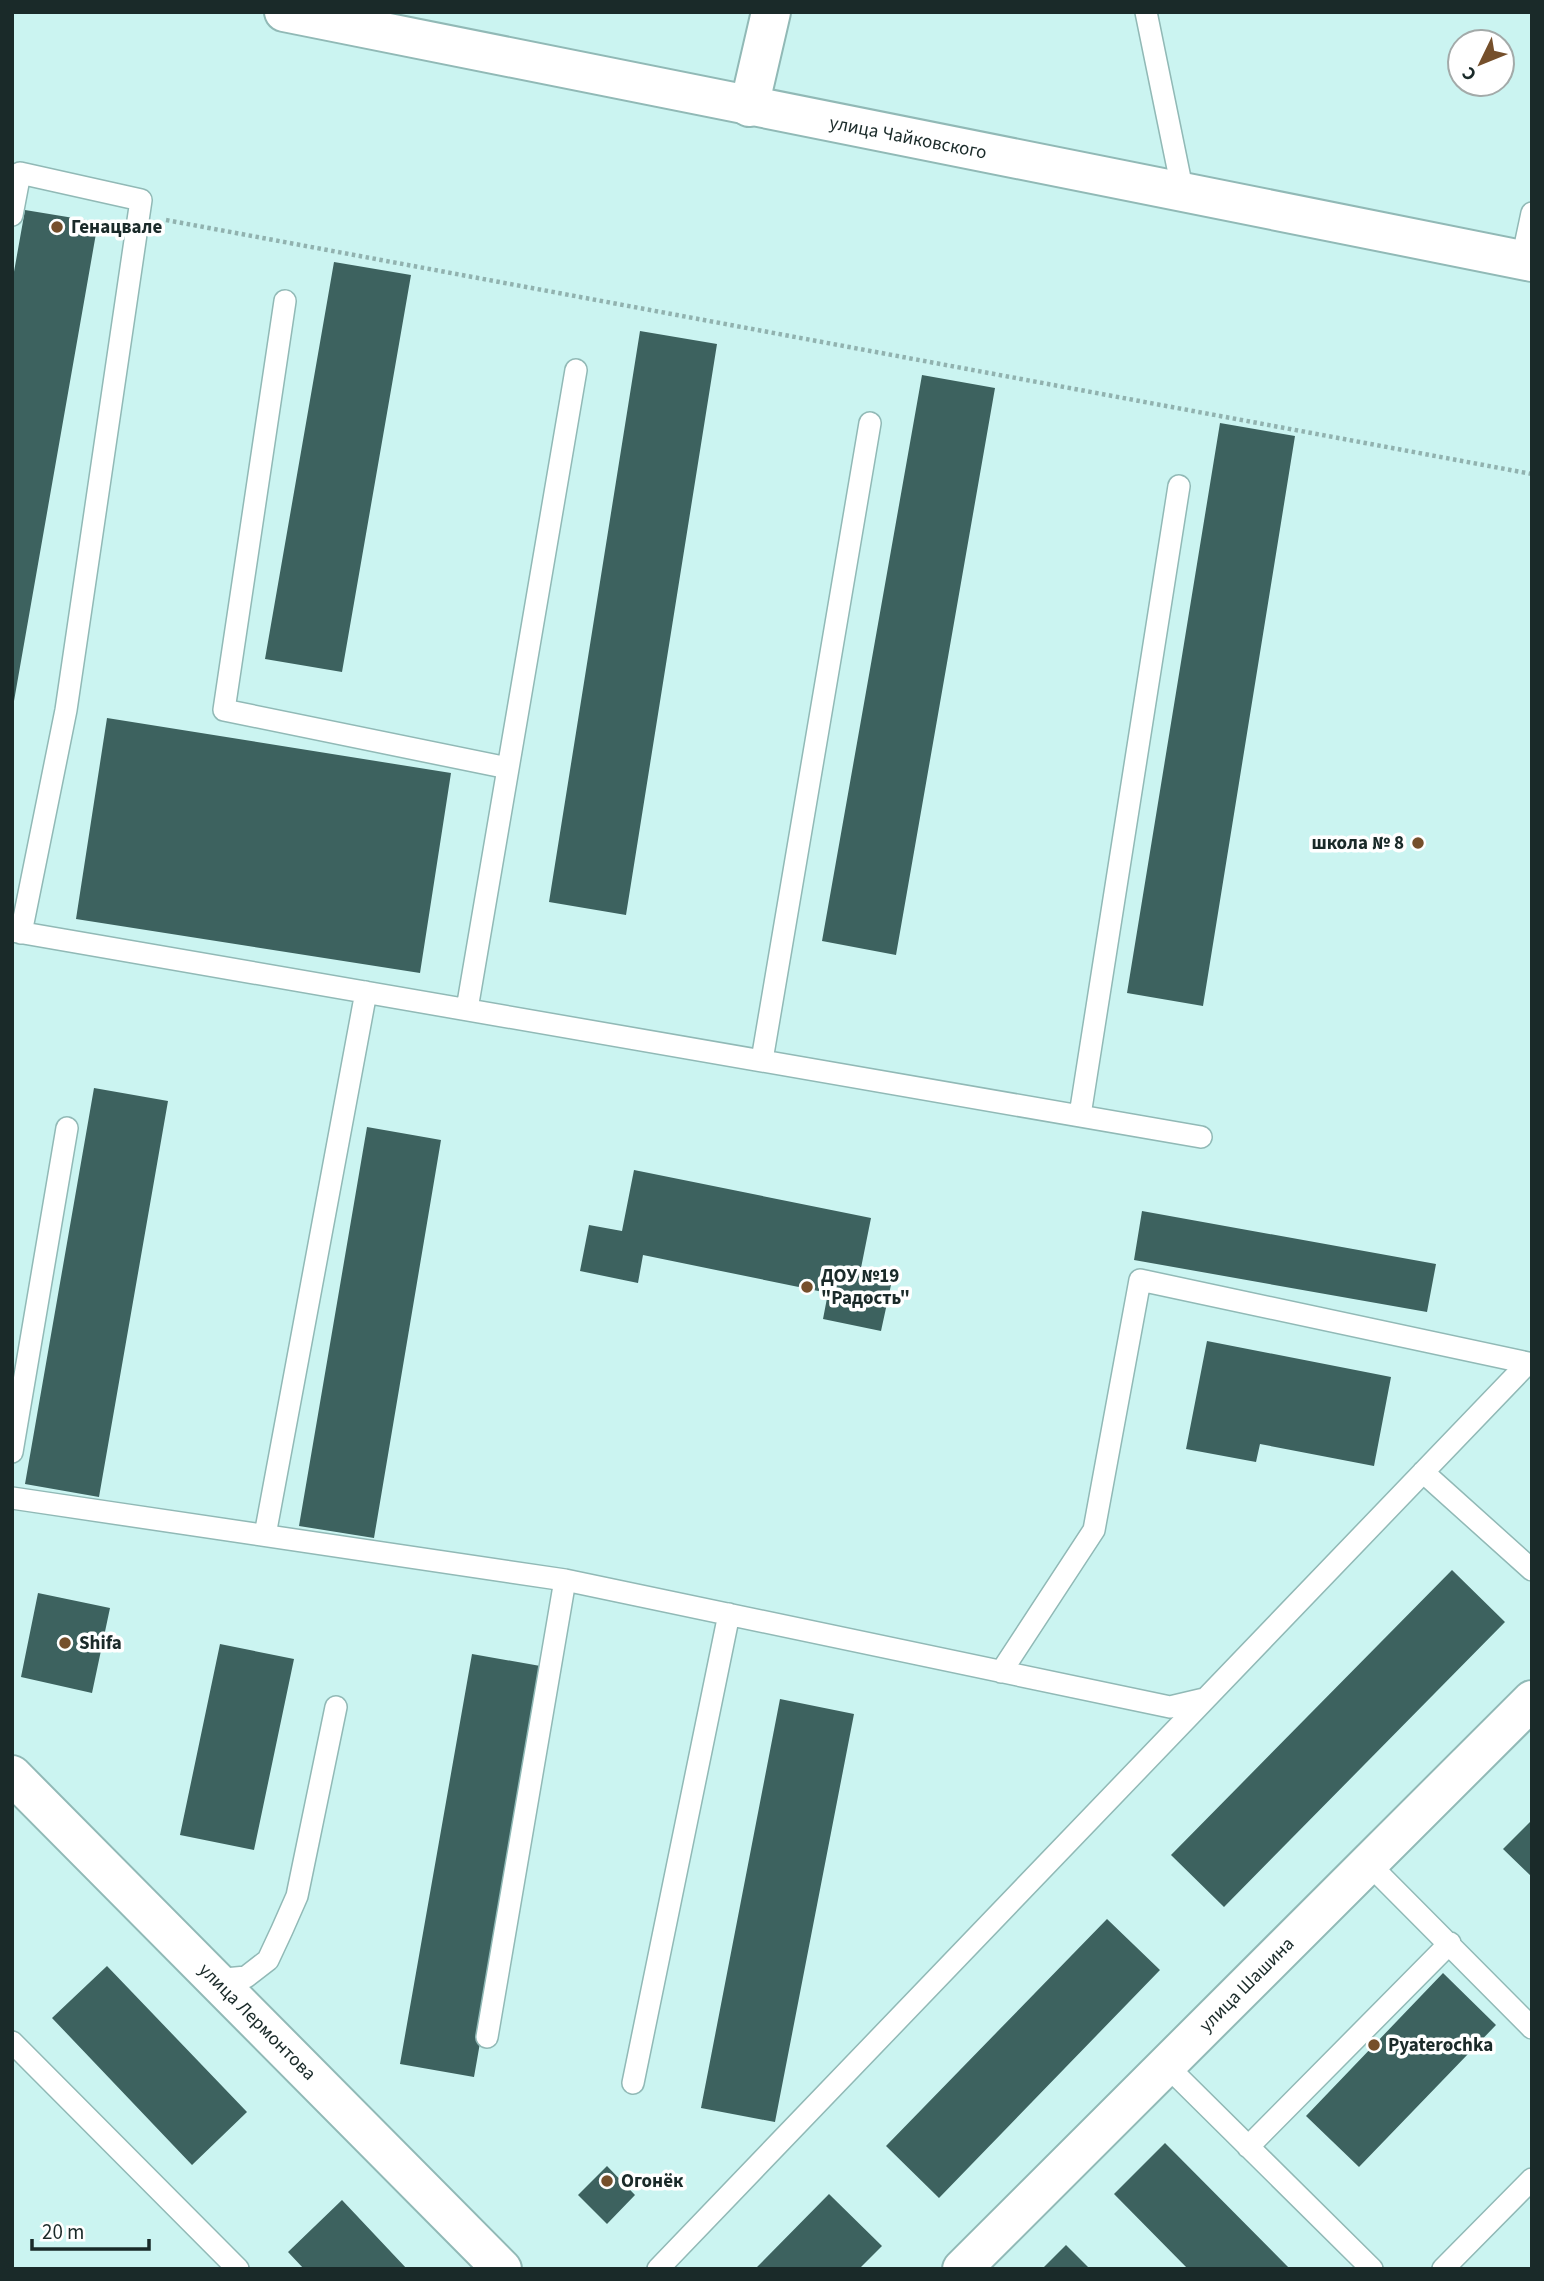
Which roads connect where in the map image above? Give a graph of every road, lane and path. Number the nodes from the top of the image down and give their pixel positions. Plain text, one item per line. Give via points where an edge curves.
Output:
1 (284, 12) edge
2 (771, 12) edge
3 (1146, 12) edge
4 (749, 107) junction
5 (1183, 193) junction
6 (1532, 213) edge
7 (12, 215) edge
8 (139, 215) junction
9 (1527, 261) edge
10 (285, 300) dead end
11 (576, 370) dead end
12 (870, 423) dead end
13 (1532, 474) edge
14 (1179, 486) dead end
15 (508, 768) junction
16 (17, 932) edge
17 (366, 992) junction
18 (467, 1009) junction
19 (762, 1060) junction
20 (1080, 1115) junction
21 (67, 1128) dead end
22 (1201, 1138) dead end
23 (12, 1452) edge
24 (1423, 1472) junction
25 (12, 1498) edge
26 (265, 1535) junction
27 (1532, 1570) edge
28 (565, 1580) junction
29 (729, 1614) junction
30 (1001, 1672) junction
31 (1206, 1698) junction
32 (336, 1707) dead end
33 (1529, 1709) edge
34 (12, 1775) edge
35 (1368, 1863) junction
36 (1450, 1943) junction
37 (215, 1980) junction
38 (1532, 2028) edge
39 (487, 2037) dead end
40 (12, 2042) edge
41 (1166, 2065) junction
42 (633, 2083) dead end
43 (1248, 2147) junction
44 (1532, 2179) edge
45 (238, 2269) edge
46 (502, 2269) edge
47 (659, 2269) edge
48 (962, 2269) edge
49 (1371, 2269) edge
50 (1443, 2269) edge

1 - 4 main road, улица Чайковского
2 - 4 main road
3 - 5 lane
4 - 5 main road, улица Чайковского
5 - 9 main road, улица Чайковского
6 - 9 lane
7 - 8 lane via 20,173 141,200
8 - 13 path
8 - 16 lane via 66,710
10 - 15 lane via 223,710
11 - 15 lane
12 - 19 lane
14 - 20 lane
15 - 18 lane
16 - 17 lane
17 - 18 lane
17 - 26 lane
18 - 19 lane
19 - 20 lane
20 - 22 lane
21 - 23 lane
24 - 27 lane
24 - 30 lane via 1528,1363 1140,1280 1094,1530
24 - 31 lane
25 - 26 lane
26 - 28 lane
28 - 29 lane
28 - 39 lane
29 - 30 lane
29 - 42 lane
30 - 31 lane via 1170,1707
31 - 47 lane
32 - 37 lane via 297,1896 282,1930 268,1960 257,1969 246,1977
33 - 35 main road, улица Шашина
34 - 37 main road, улица Лермонтова
35 - 36 lane
35 - 41 main road, улица Шашина
36 - 38 lane
36 - 43 lane
37 - 46 main road, улица Лермонтова
40 - 45 lane
41 - 43 lane
41 - 48 main road, улица Шашина
43 - 49 lane
44 - 50 lane

